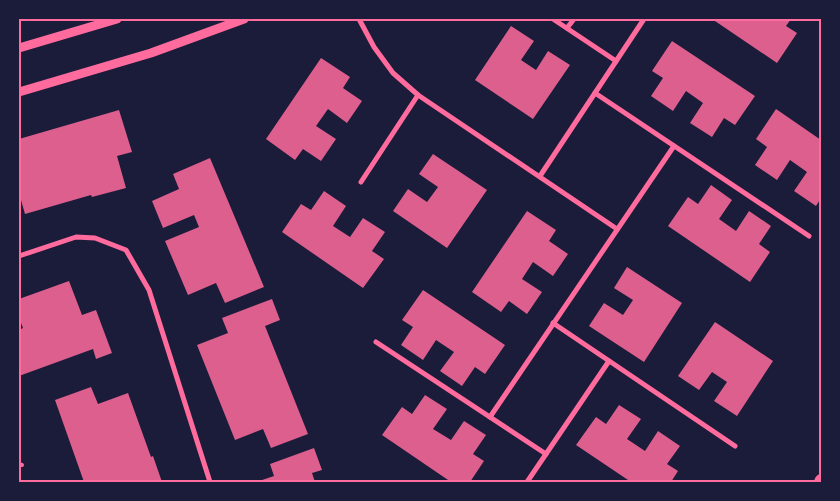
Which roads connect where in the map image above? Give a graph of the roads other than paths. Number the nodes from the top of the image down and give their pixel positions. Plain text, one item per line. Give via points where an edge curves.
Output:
1 (117, 19) edge
2 (244, 19) edge
3 (359, 19) edge
4 (553, 19) edge
5 (574, 19) edge
6 (644, 19) edge
7 (568, 28) junction
8 (19, 48) edge
9 (616, 61) junction
10 (19, 92) edge
11 (595, 93) junction
12 (418, 95) junction
13 (674, 146) junction
14 (540, 176) junction
15 (361, 182) dead end
16 (617, 229) junction
17 (809, 236) dead end
18 (19, 256) edge
19 (553, 323) junction
20 (376, 342) dead end
21 (609, 361) junction
22 (490, 417) junction
23 (735, 446) dead end
24 (546, 454) junction
25 (210, 482) edge
26 (527, 482) edge

1 - 8 street
2 - 10 street via 152,53
3 - 12 street via 393,73
4 - 7 street
5 - 7 street
6 - 9 street
7 - 9 street
9 - 11 street
11 - 13 street
11 - 14 street
12 - 14 street
12 - 15 street
13 - 16 street
13 - 17 street
14 - 16 street
16 - 19 street
18 - 25 street via 76,237 95,238 126,250 149,290
19 - 21 street
19 - 22 street
20 - 22 street
21 - 23 street
21 - 24 street
22 - 24 street
24 - 26 street

